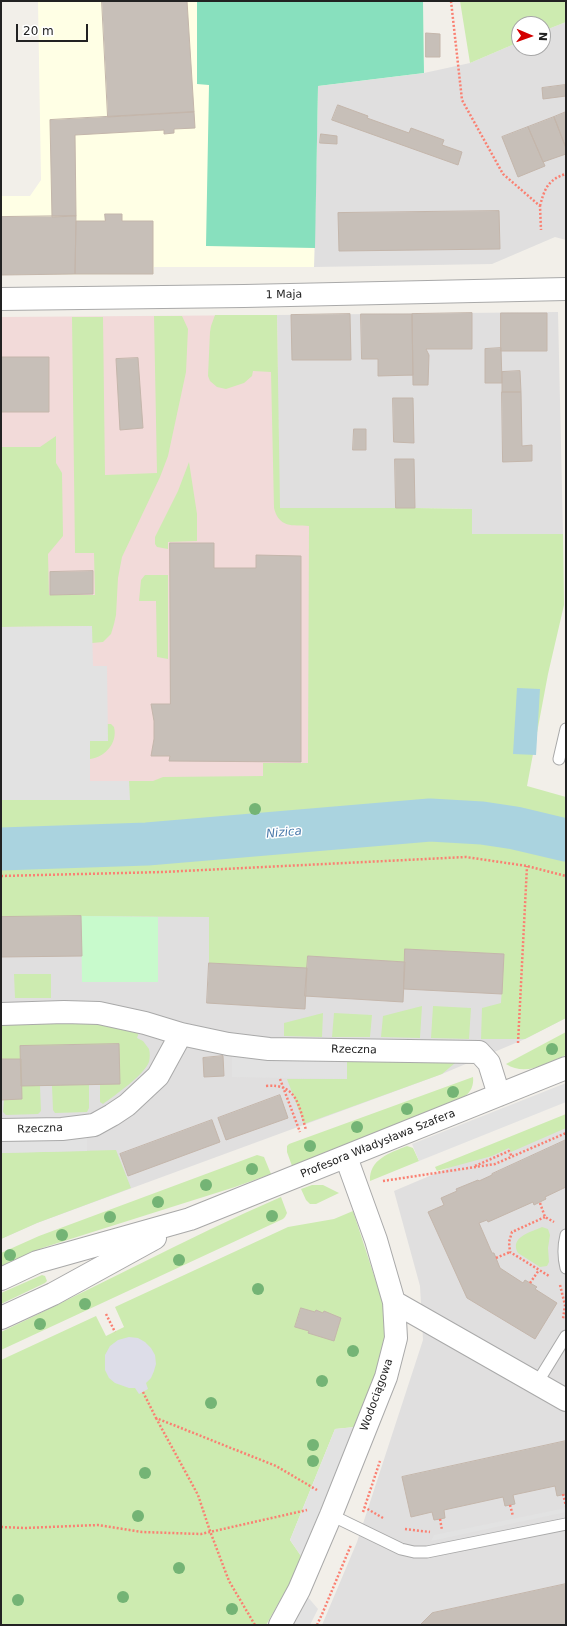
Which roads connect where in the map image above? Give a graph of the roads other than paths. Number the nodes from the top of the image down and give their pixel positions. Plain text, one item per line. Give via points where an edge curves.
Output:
1 (566, 289) edge
2 (1, 299) edge
3 (566, 729) edge
4 (559, 759) dead end
5 (1, 1014) edge
6 (182, 1034) junction
7 (566, 1068) edge
8 (499, 1095) junction
9 (1, 1130) edge
10 (346, 1157) junction
11 (190, 1219) junction
12 (566, 1235) edge
13 (566, 1268) edge
14 (1, 1279) edge
15 (394, 1302) junction
16 (1, 1318) edge
17 (566, 1336) edge
18 (537, 1384) junction
19 (566, 1400) edge
20 (334, 1508) junction
21 (566, 1524) edge
22 (280, 1625) edge

1 - 2 street, 1 Maja
3 - 4 lane
5 - 6 street, Rzeczna via 98,1013
6 - 8 street, Rzeczna via 228,1044 269,1049 479,1052 489,1064
6 - 9 street, Rzeczna via 158,1076 127,1105 112,1115 94,1124 62,1129
7 - 8 street, Profesora Władysława Szafera
8 - 10 street, Profesora Władysława Szafera
10 - 11 street, Profesora Władysława Szafera
10 - 15 street, Wodociągowa via 376,1240
11 - 14 street, Profesora Władysława Szafera via 37,1262
11 - 16 street, Profesora Władysława Szafera via 53,1294
12 - 13 lane via 563,1246
15 - 18 street
15 - 20 street, Wodociągowa via 396,1338 386,1377
17 - 18 lane
18 - 19 street
20 - 21 lane via 401,1549 414,1552 427,1552
20 - 22 street, Wodociągowa via 299,1590

